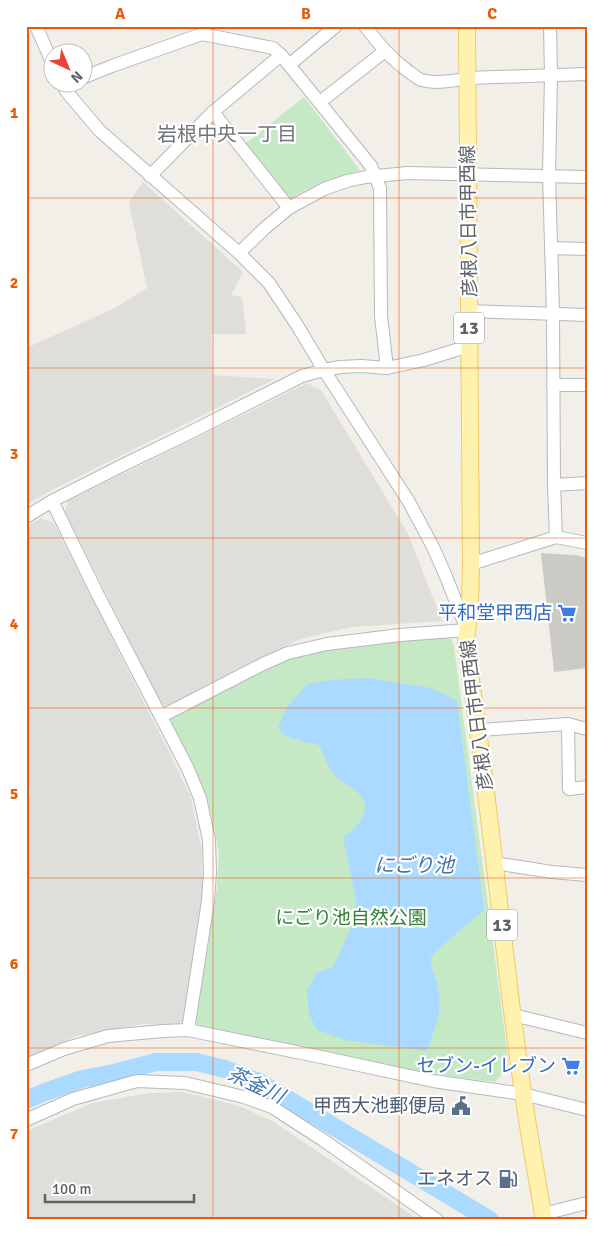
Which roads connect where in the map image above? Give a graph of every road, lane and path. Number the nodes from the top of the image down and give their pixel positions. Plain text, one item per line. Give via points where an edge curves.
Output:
1 (36, 26) edge
2 (336, 26) edge
3 (365, 26) edge
4 (467, 26) edge
5 (550, 26) edge
6 (43, 42) edge
7 (385, 51) junction
8 (285, 60) junction
9 (92, 74) edge
10 (587, 74) edge
11 (551, 75) junction
12 (468, 78) junction
13 (68, 92) edge
14 (320, 102) junction
15 (213, 112) junction
16 (468, 174) junction
17 (150, 176) junction
18 (376, 176) junction
19 (549, 176) junction
20 (587, 177) edge
21 (289, 208) junction
22 (551, 248) junction
23 (587, 249) edge
24 (239, 253) junction
25 (470, 311) junction
26 (553, 313) junction
27 (587, 315) edge
28 (469, 346) junction
29 (387, 368) junction
30 (324, 370) junction
31 (553, 385) junction
32 (587, 385) edge
33 (587, 484) edge
34 (554, 485) junction
35 (52, 501) junction
36 (26, 517) edge
37 (556, 537) junction
38 (587, 543) edge
39 (471, 564) junction
40 (467, 630) junction
41 (162, 716) junction
42 (568, 724) junction
43 (587, 729) edge
44 (479, 730) junction
45 (587, 786) edge
46 (494, 863) junction
47 (587, 875) edge
48 (513, 1015) junction
49 (188, 1030) junction
50 (587, 1033) edge
51 (26, 1065) edge
52 (523, 1094) junction
53 (587, 1110) edge
54 (26, 1120) edge
55 (587, 1203) edge
56 (544, 1217) edge
57 (437, 1220) edge

1 - 6 street
2 - 8 street
3 - 7 street
4 - 12 main road, 彦根八日市甲西線 / 13
5 - 11 street
7 - 12 street via 420,79
7 - 14 street
8 - 9 street via 273,48 202,34
8 - 14 street
8 - 15 street
10 - 11 street
11 - 12 street
11 - 19 street
12 - 16 main road, 彦根八日市甲西線 / 13
13 - 17 street via 100,131
14 - 18 street
15 - 17 street
15 - 21 street
16 - 18 street
16 - 19 street
16 - 25 main road, 彦根八日市甲西線 / 13
17 - 24 street
18 - 21 street via 324,189
18 - 29 street via 380,188 381,316
19 - 20 street
19 - 22 street
21 - 24 street
22 - 23 street
22 - 26 street
24 - 30 street via 269,283
25 - 26 street
25 - 28 main road, 彦根八日市甲西線 / 13
26 - 27 street
26 - 31 street
28 - 29 street
28 - 39 main road, 彦根八日市甲西線 / 13
29 - 30 street via 362,366
30 - 35 street via 302,376
30 - 40 street via 409,502 433,547
31 - 32 street
31 - 34 street
33 - 34 street
34 - 37 street
35 - 36 street
35 - 41 street
37 - 38 street
37 - 39 street
39 - 40 main road, 彦根八日市甲西線 / 13
40 - 41 street via 327,644 288,653
40 - 44 main road, 彦根八日市甲西線 / 13 via 467,654
41 - 49 street via 200,798 209,840 208,901
42 - 43 street
42 - 44 street
42 - 45 street via 569,789
44 - 46 main road, 彦根八日市甲西線 / 13
46 - 47 street
46 - 48 main road, 彦根八日市甲西線 / 13
48 - 50 street
48 - 52 main road, 彦根八日市甲西線 / 13
49 - 51 street via 108,1036
49 - 52 street via 433,1081
52 - 53 street
52 - 56 main road, 彦根八日市甲西線 / 13
54 - 57 street via 73,1099 137,1082 185,1083 244,1096 272,1107
55 - 56 street

